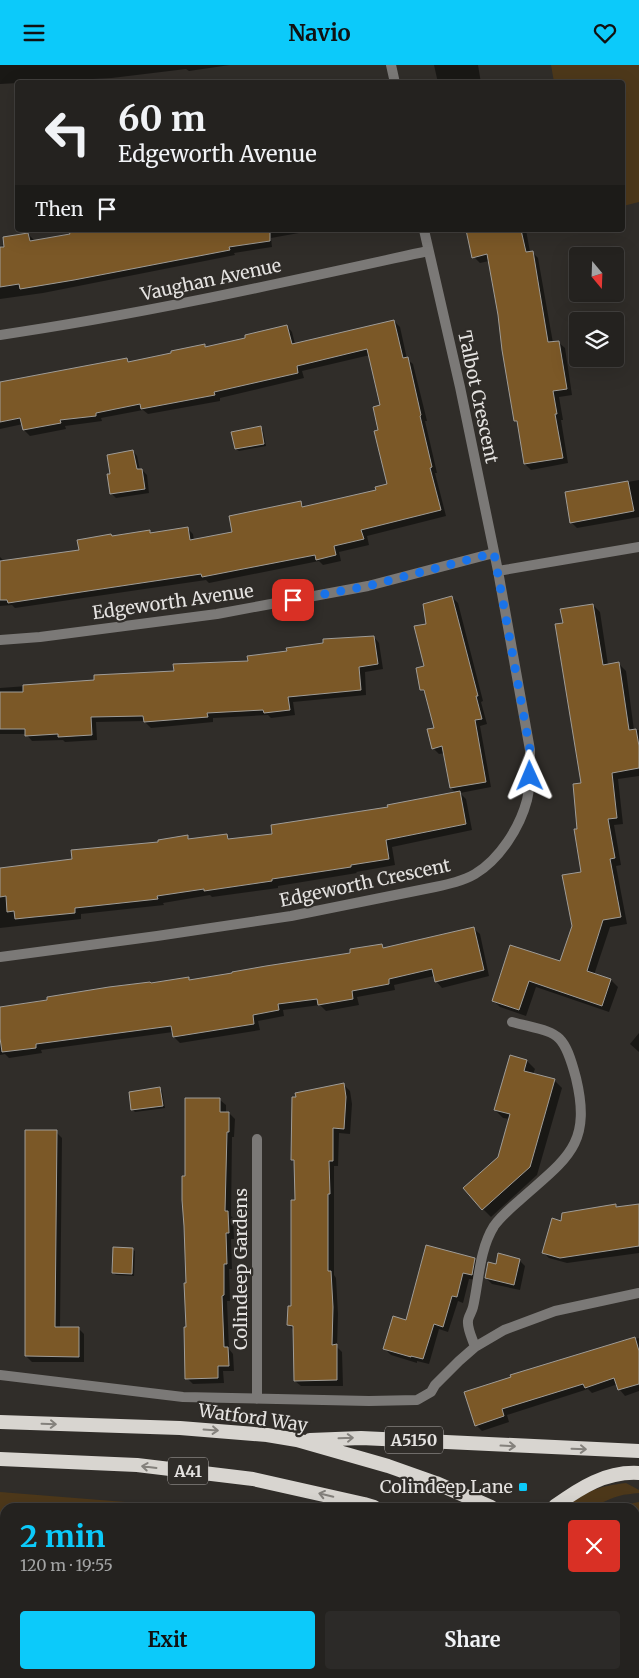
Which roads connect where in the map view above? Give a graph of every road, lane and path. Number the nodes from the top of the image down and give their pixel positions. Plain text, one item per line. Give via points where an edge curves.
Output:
1 (391, 65) edge
2 (394, 80) edge
3 (424, 232) edge
4 (428, 251) junction
5 (0, 335) edge
6 (639, 547) edge
7 (494, 553) junction
8 (498, 571) junction
9 (0, 640) edge
10 (0, 957) edge
11 (512, 1022) dead end
12 (257, 1139) dead end
13 (639, 1293) edge
14 (475, 1347) junction
15 (0, 1375) edge
16 (257, 1399) junction
17 (0, 1422) edge
18 (297, 1440) junction
19 (639, 1451) edge
20 (0, 1459) edge
21 (639, 1473) edge
22 (360, 1503) edge
23 (482, 1503) edge
24 (559, 1503) edge

1 - 2 street
3 - 4 street, Talbot Crescent
4 - 5 street, Vaughan Avenue via 86,323
4 - 7 street, Talbot Crescent
6 - 8 street
7 - 8 street, Talbot Crescent
7 - 9 street, Edgeworth Avenue via 368,586 218,614
8 - 10 street, Edgeworth Crescent via 530,750 530,776 527,800 518,825 493,859 476,873 435,887 292,916
11 - 14 street via 561,1038 574,1073 582,1116 572,1149 561,1163 494,1226 483,1252 468,1321
12 - 16 street, Colindeep Gardens
13 - 14 street via 528,1319
14 - 16 street via 430,1392 417,1400
15 - 16 street via 183,1397
17 -> 18 highway, Watford Way via 180,1428
18 -> 19 highway, A5150 via 361,1438
18 - 23 highway, Watford Way via 388,1466
22 -> 20 highway, A41 via 253,1479 137,1465
21 - 24 highway via 602,1478

